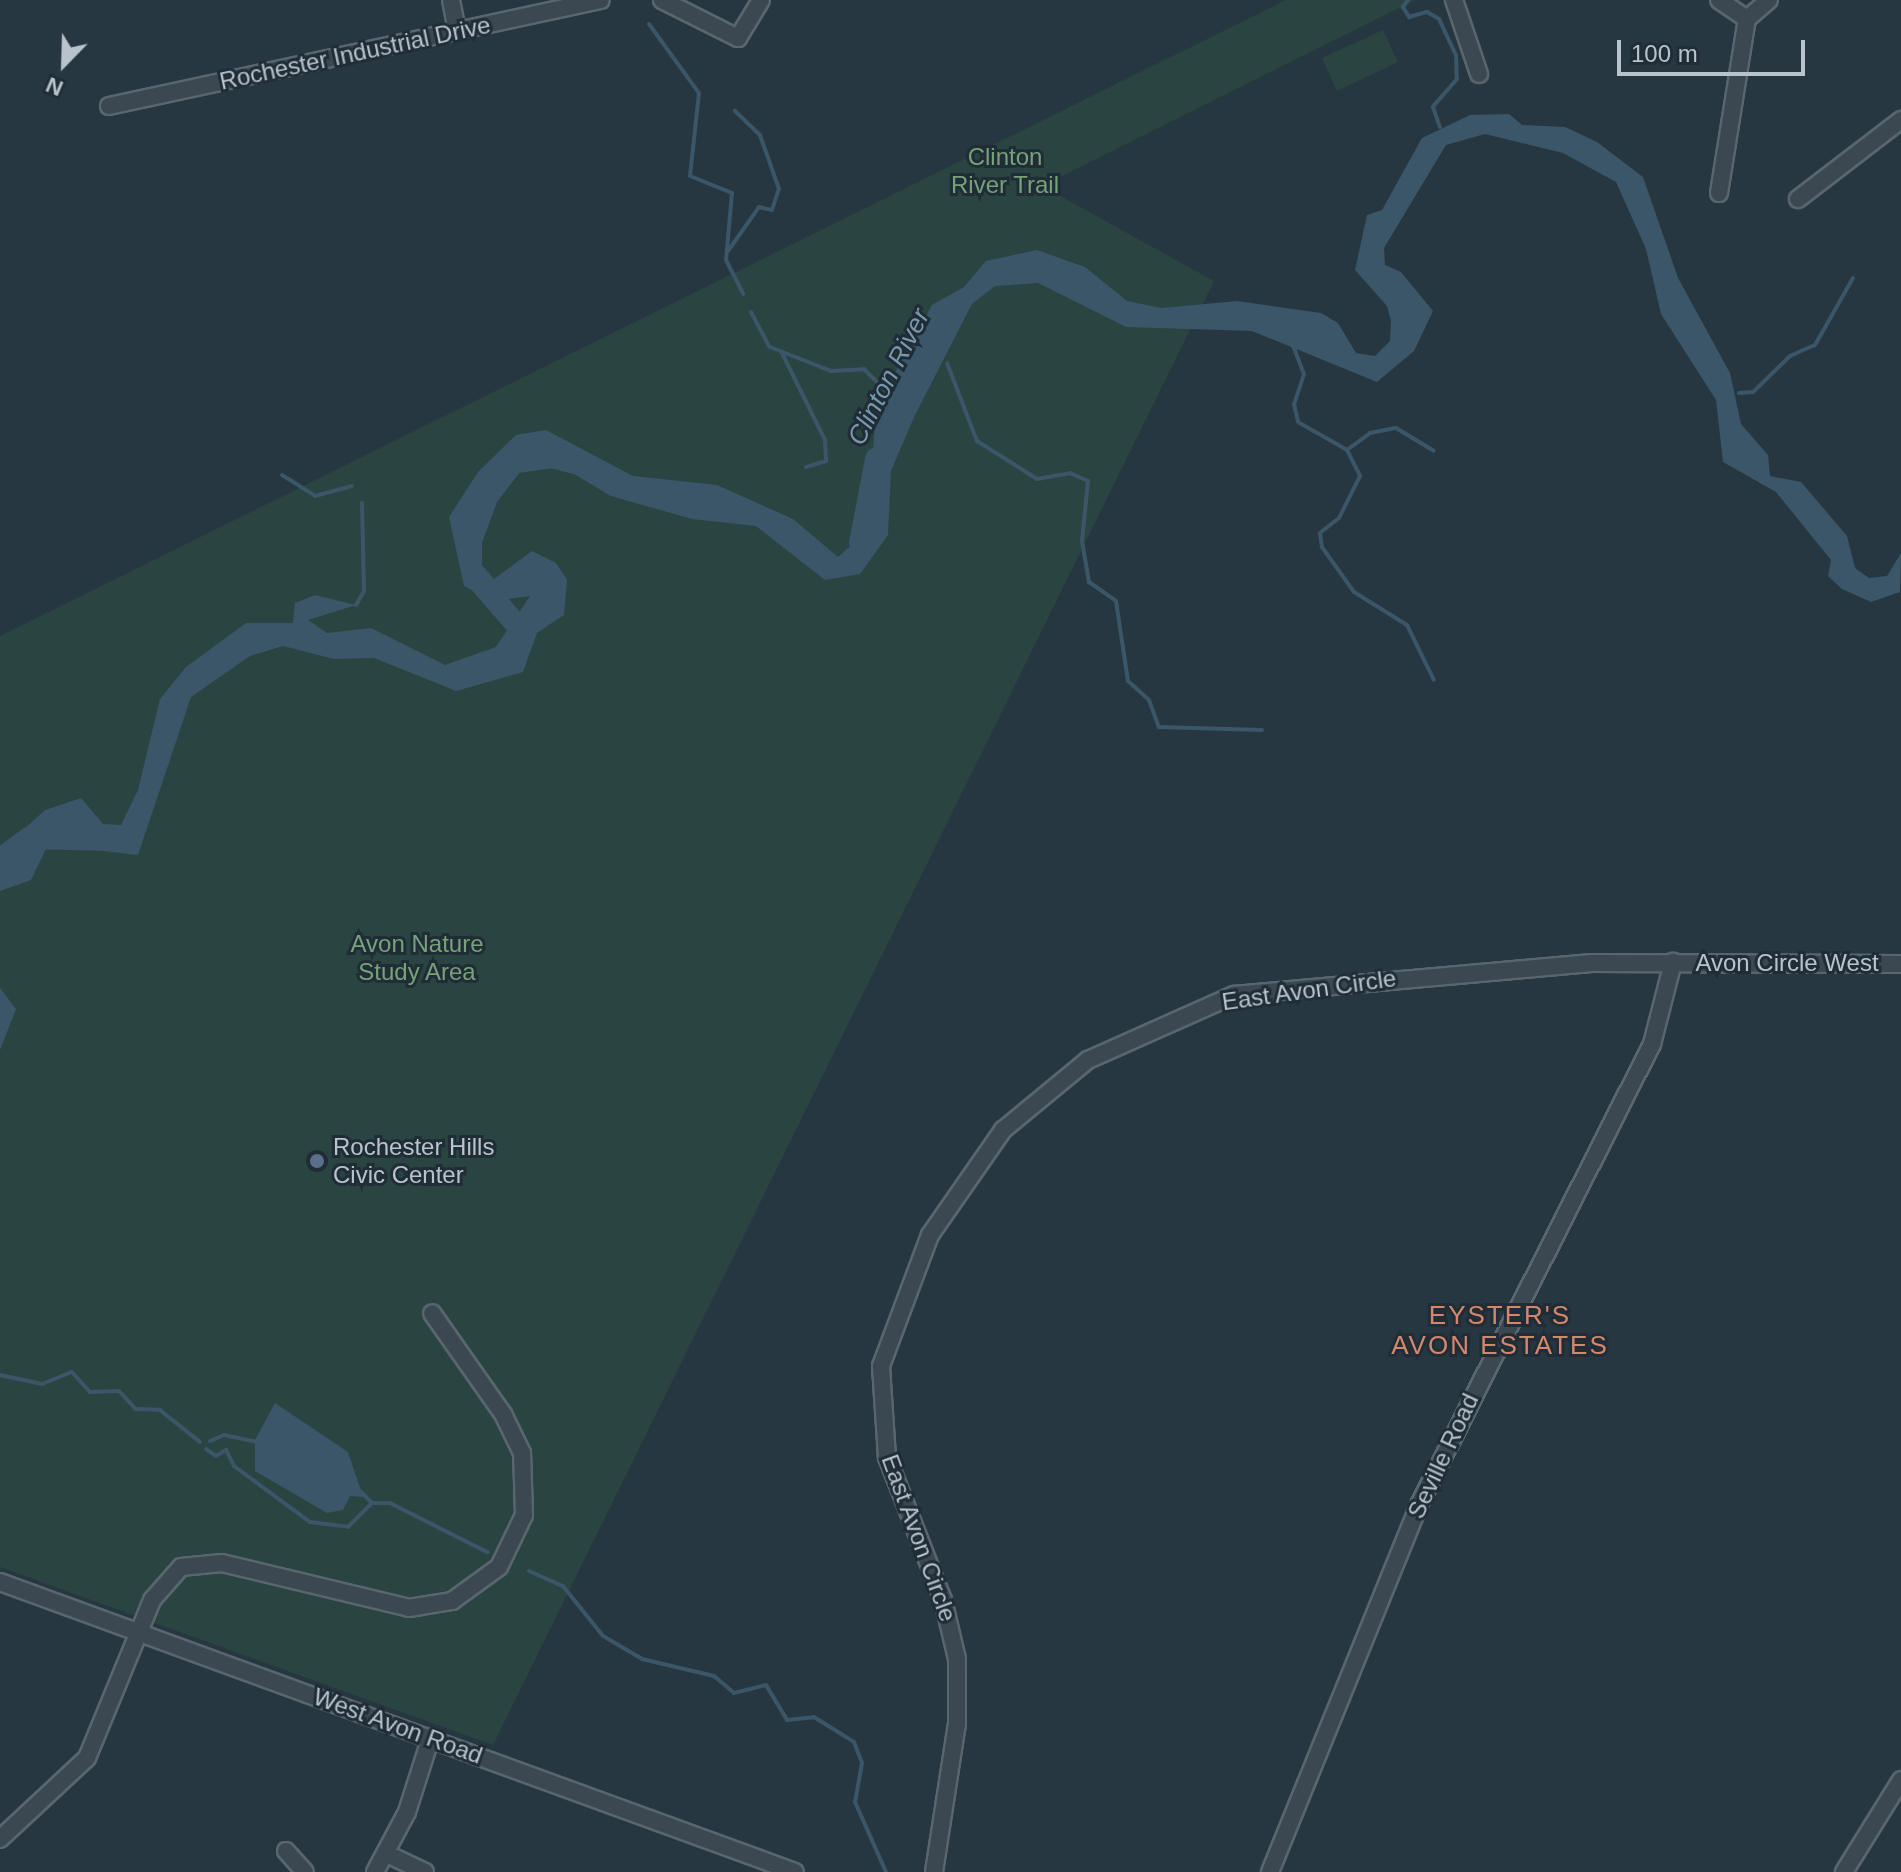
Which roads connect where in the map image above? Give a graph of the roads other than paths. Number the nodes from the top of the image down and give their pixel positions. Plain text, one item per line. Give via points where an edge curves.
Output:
1 (451, 0) edge
2 (601, 0) edge
3 (662, 0) edge
4 (761, 0) edge
5 (1454, 0) edge
6 (1719, 0) edge
7 (1769, 0) edge
8 (1747, 19) junction
9 (457, 31) junction
10 (1479, 74) dead end
11 (109, 106) dead end
12 (1901, 120) edge
13 (1719, 193) dead end
14 (1798, 199) dead end
15 (1673, 962) junction
16 (1901, 964) edge
17 (432, 1313) dead end
18 (0, 1582) edge
19 (139, 1634) junction
20 (431, 1737) junction
21 (1901, 1780) edge
22 (0, 1839) edge
23 (286, 1851) dead end
24 (387, 1854) junction
25 (305, 1872) edge
26 (375, 1872) edge
27 (425, 1872) edge
28 (795, 1872) edge
29 (934, 1872) edge
30 (1270, 1872) edge
31 (1844, 1872) edge

1 - 9 street
2 - 9 street, Rochester Industrial Drive
3 - 4 street via 738,38
5 - 10 street
6 - 8 street
7 - 8 street
8 - 13 street
9 - 11 street, Rochester Industrial Drive
12 - 14 street
15 - 16 street, Avon Circle West
15 - 29 street, East Avon Circle via 1463,970 1234,995 1088,1060 1003,1130 930,1235 881,1366 887,1457 943,1600 957,1659 957,1724
15 - 30 street, Seville Road via 1652,1044 1433,1474 1354,1653
17 - 19 street via 503,1414 522,1453 524,1515 499,1567 452,1601 409,1608 195,1562 164,1581
18 - 19 street, West Avon Road
19 - 20 street, West Avon Road
19 - 22 street via 87,1758
20 - 24 street
20 - 28 street, West Avon Road
21 - 31 street
23 - 25 street
24 - 26 street
24 - 27 street

